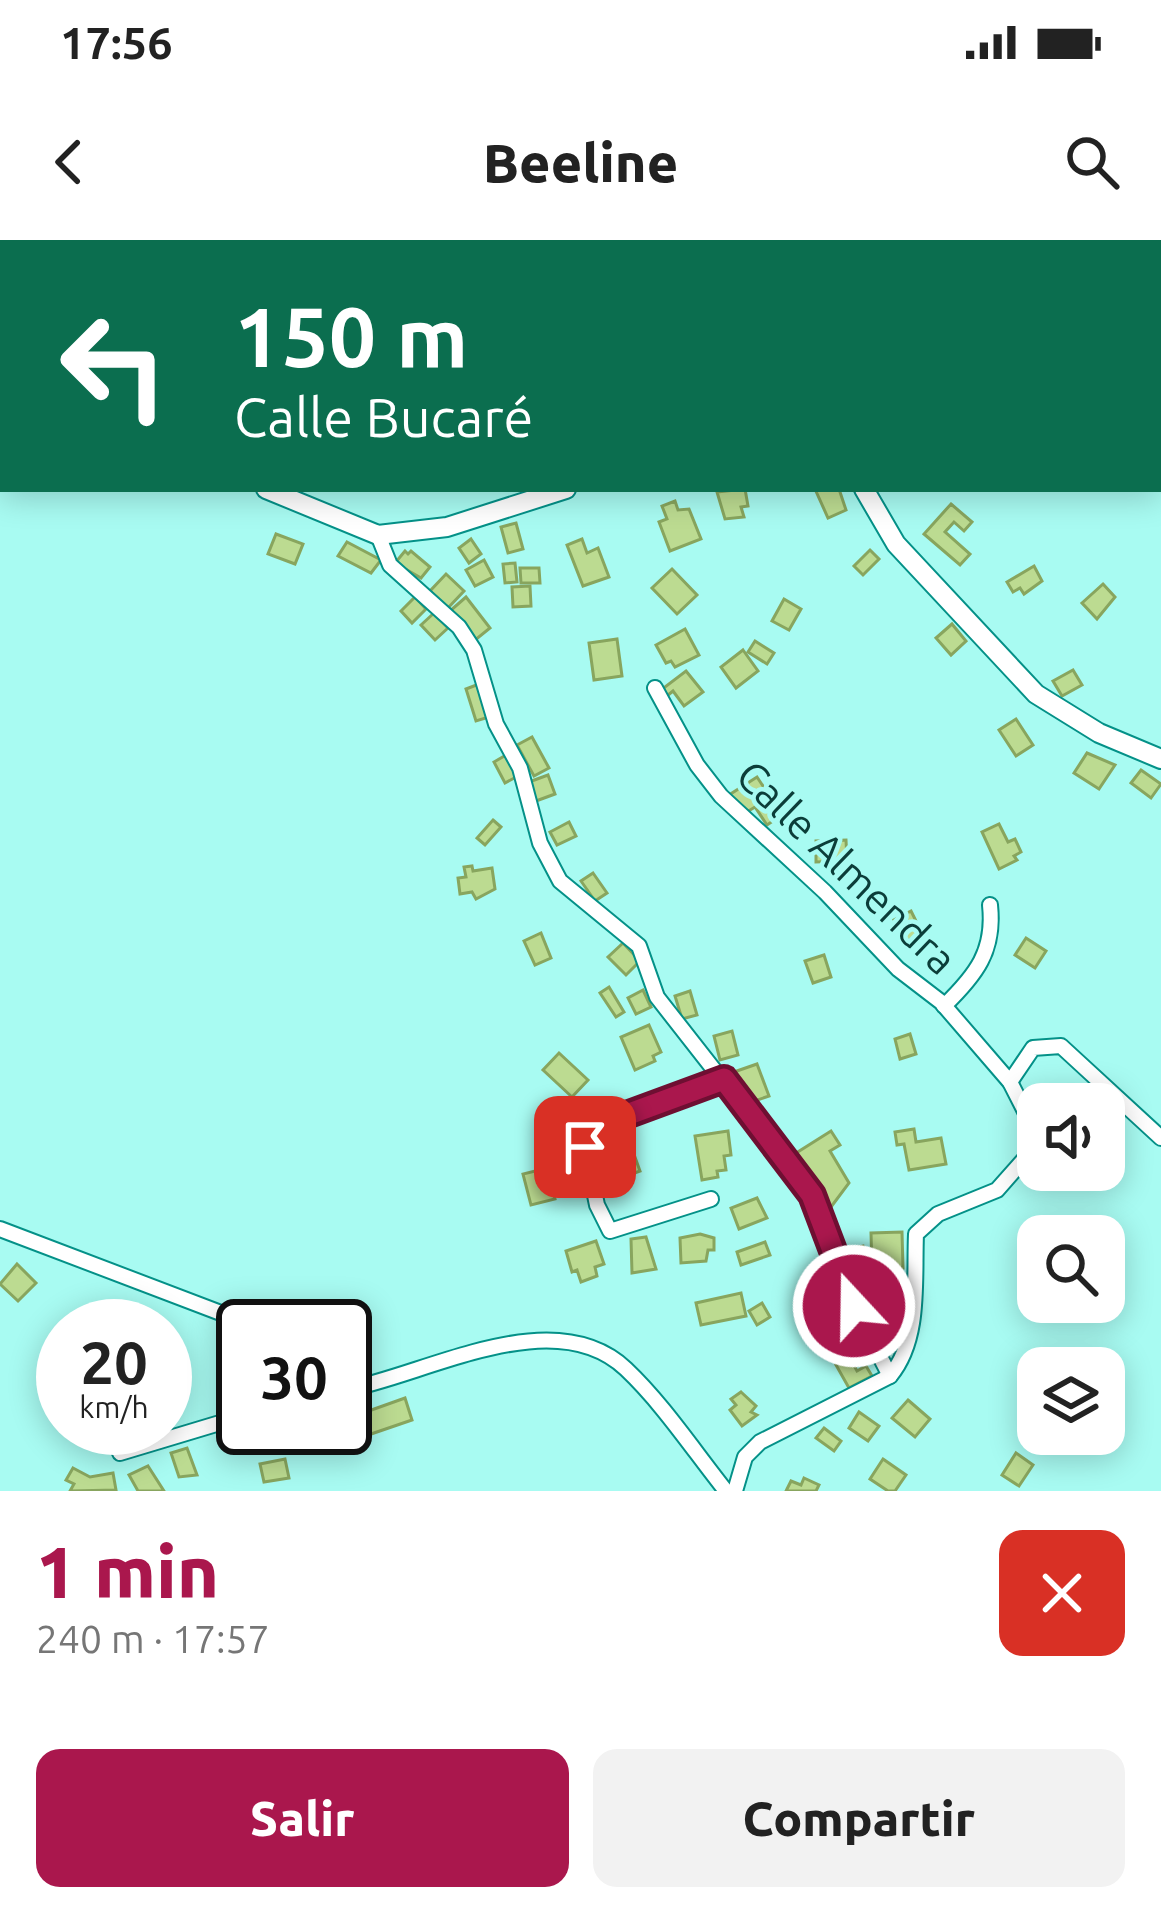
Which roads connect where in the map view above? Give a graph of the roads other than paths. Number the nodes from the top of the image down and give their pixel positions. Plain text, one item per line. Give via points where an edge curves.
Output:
1 (273, 492) edge
2 (557, 492) edge
3 (866, 492) edge
4 (378, 535) junction
5 (655, 688) dead end
6 (1161, 759) edge
7 (990, 905) dead end
8 (944, 1006) junction
9 (724, 1079) junction
10 (1010, 1082) junction
11 (1161, 1138) edge
12 (711, 1199) dead end
13 (0, 1229) edge
14 (216, 1311) edge
15 (890, 1376) junction
16 (372, 1383) edge
17 (731, 1491) edge

1 - 4 street
2 - 4 street via 447,527
3 - 6 street via 896,544 1036,694
4 - 9 street via 390,565 474,650 560,881 639,946 656,997
5 - 8 street, Calle Almendra via 730,807
7 - 8 street via 987,954
8 - 10 street, Calle Almendra
9 - 12 street via 610,1121 585,1147 610,1232
9 - 15 street via 812,1195
10 - 11 street via 1033,1048 1061,1046
10 - 15 street, Calle Almendra via 1033,1127 1028,1155 997,1190 938,1214 916,1234 912,1326
13 - 14 street
15 - 17 street via 760,1442
16 - 17 street via 504,1346 572,1340 629,1371

